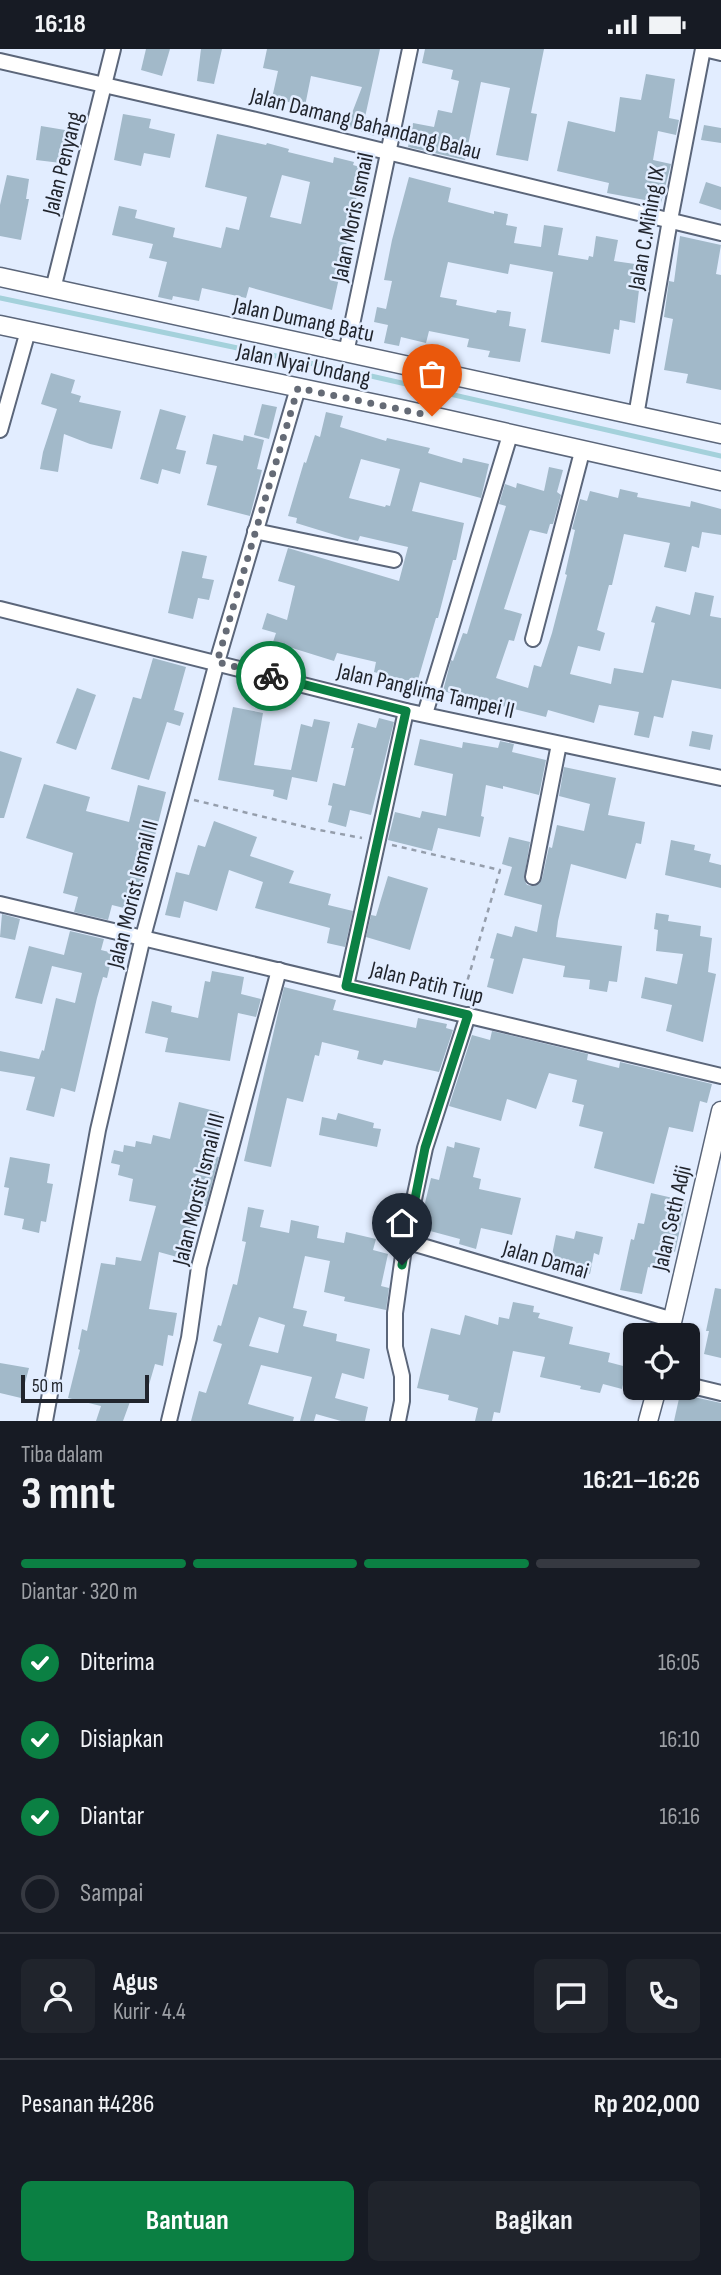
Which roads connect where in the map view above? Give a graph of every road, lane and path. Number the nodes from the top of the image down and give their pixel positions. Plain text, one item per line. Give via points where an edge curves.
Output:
1 (113, 49) edge
2 (411, 49) edge
3 (703, 49) edge
4 (721, 53) edge
5 (0, 61) edge
6 (105, 86) junction
7 (390, 152) junction
8 (670, 221) junction
9 (721, 233) edge
10 (0, 277) edge
11 (53, 289) junction
12 (0, 325) edge
13 (28, 331) junction
14 (346, 353) junction
15 (298, 388) junction
16 (636, 416) junction
17 (0, 429) edge
18 (721, 434) edge
19 (510, 435) junction
20 (582, 451) junction
21 (721, 481) edge
22 (255, 531) junction
23 (394, 560) dead end
24 (0, 609) edge
25 (533, 639) dead end
26 (217, 662) junction
27 (406, 711) junction
28 (425, 714) junction
29 (559, 744) junction
30 (721, 778) edge
31 (533, 877) dead end
32 (0, 904) edge
33 (143, 937) junction
34 (279, 970) junction
35 (346, 986) junction
36 (468, 1015) junction
37 (721, 1076) edge
38 (721, 1111) edge
39 (716, 1158) edge
40 (405, 1241) junction
41 (656, 1323) edge
42 (672, 1323) edge
43 (700, 1388) edge
44 (721, 1393) edge
45 (653, 1400) edge
46 (45, 1421) edge
47 (169, 1421) edge
48 (398, 1421) edge
49 (648, 1421) edge

1 - 6 street, Jalan Penyang
2 - 7 street, Jalan Moris Ismail
3 - 4 street
3 - 8 street, Jalan C.Mihing IX
5 - 6 street, Jalan Damang Bahandang Balau
6 - 7 street, Jalan Damang Bahandang Balau
6 - 11 street, Jalan Penyang
7 - 8 street, Jalan Damang Bahandang Balau
7 - 14 street, Jalan Moris Ismail
8 - 9 street, Jalan Damang Bahandang Balau
8 - 16 street, Jalan C.Mihing IX
10 - 11 street, Jalan Dumang Batu
11 - 14 street, Jalan Dumang Batu
12 - 13 street, Jalan Nyai Undang
13 - 15 street, Jalan Nyai Undang
13 - 17 street
14 - 16 street, Jalan Dumang Batu
15 - 19 street, Jalan Nyai Undang
15 - 22 street, Jalan Morist Ismail II
16 - 18 street, Jalan Dumang Batu
19 - 20 street, Jalan Nyai Undang
19 - 28 street
20 - 21 street, Jalan Nyai Undang
20 - 25 street
22 - 23 street
22 - 26 street, Jalan Morist Ismail II
24 - 26 street, Jalan Panglima Tampei II
26 - 27 street, Jalan Panglima Tampei II
26 - 33 street, Jalan Morist Ismail II
27 - 28 street, Jalan Panglima Tampei II
27 - 35 street
28 - 29 street, Jalan Panglima Tampei II
29 - 30 street, Jalan Panglima Tampei II
29 - 31 street
32 - 33 street, Jalan Patih Tiup
33 - 34 street, Jalan Patih Tiup
33 - 46 street, Jalan Morist Ismail II via 98,1130
34 - 35 street, Jalan Patih Tiup
34 - 47 street, Jalan Morsit Ismail III via 199,1267 189,1338
35 - 36 street, Jalan Patih Tiup
36 - 37 street, Jalan Patih Tiup
36 - 40 street via 425,1148
38 - 39 street, Jalan Seth Adji
39 - 42 street, Jalan Seth Adji
40 - 41 street, Jalan Damai
40 - 48 street via 396,1313 395,1347 402,1376
43 - 44 street
45 - 49 street

